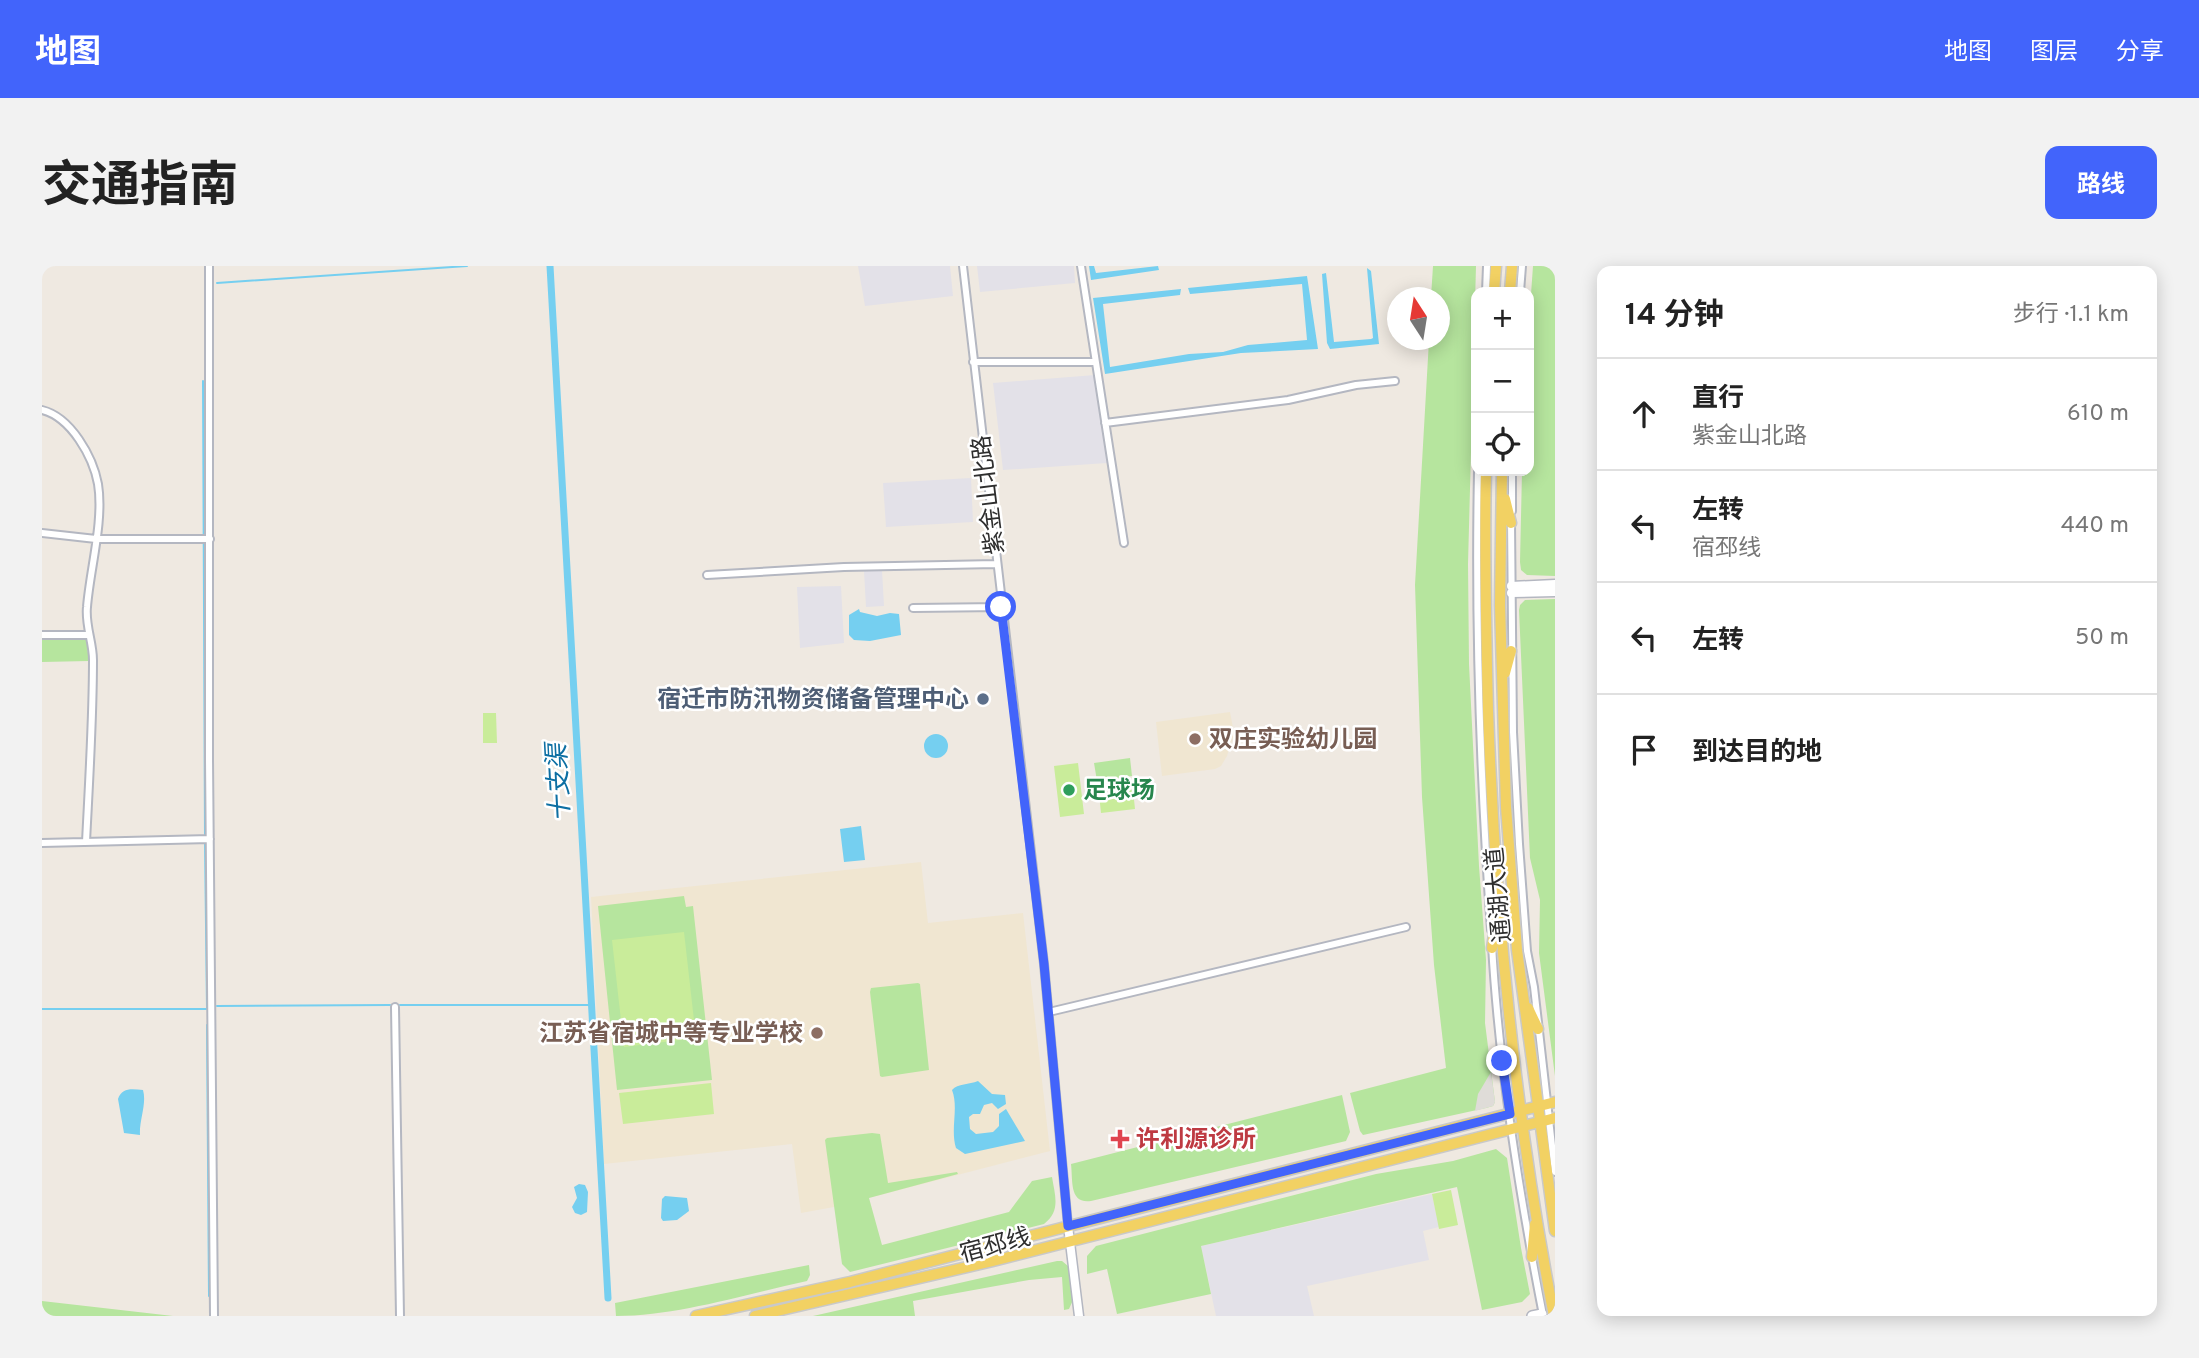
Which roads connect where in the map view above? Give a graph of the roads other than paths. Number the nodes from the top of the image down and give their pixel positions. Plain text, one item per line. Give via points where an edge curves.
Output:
1 (209, 266) edge
2 (963, 266) edge
3 (1081, 266) edge
4 (1487, 266) edge
5 (1496, 266) edge
6 (1512, 266) edge
7 (1522, 266) edge
8 (1486, 287) edge
9 (1494, 287) edge
10 (1510, 287) edge
11 (1520, 287) edge
12 (973, 362) junction
13 (1095, 362) junction
14 (1395, 381) dead end
15 (42, 410) edge
16 (1105, 423) junction
17 (1478, 476) edge
18 (1486, 476) edge
19 (1502, 476) edge
20 (1512, 476) edge
21 (1502, 485) junction
22 (1511, 523) junction
23 (42, 533) edge
24 (96, 539) junction
25 (206, 539) junction
26 (1124, 543) dead end
27 (996, 564) junction
28 (707, 575) dead end
29 (1555, 584) edge
30 (1511, 589) junction
31 (1555, 592) edge
32 (1001, 607) junction
33 (913, 608) dead end
34 (42, 635) edge
35 (89, 635) junction
36 (1511, 651) junction
37 (1502, 683) junction
38 (207, 839) junction
39 (86, 842) junction
40 (42, 843) edge
41 (1499, 904) junction
42 (1406, 927) dead end
43 (1492, 948) junction
44 (1524, 1000) junction
45 (395, 1007) dead end
46 (1049, 1012) junction
47 (1538, 1029) junction
48 (1546, 1105) edge
49 (1515, 1113) junction
50 (1548, 1120) edge
51 (1517, 1128) junction
52 (1555, 1172) edge
53 (1536, 1210) junction
54 (1068, 1226) junction
55 (1555, 1231) edge
56 (1070, 1240) junction
57 (1531, 1257) junction
58 (1554, 1314) edge
59 (1539, 1315) edge
60 (214, 1316) edge
61 (400, 1316) edge
62 (695, 1316) edge
63 (755, 1316) edge
64 (1079, 1316) edge

1 - 25 street
2 - 12 street, 紫金山北路
3 - 13 street
4 - 8 street
5 - 9 main road
6 - 10 main road
7 - 11 street
12 - 13 street
12 - 27 street, 紫金山北路
13 - 16 street
14 - 16 street
15 - 24 street via 65,425 88,456 98,485
16 - 26 street
17 - 43 street via 1478,678
18 - 41 main road, 通湖大道 via 1488,694
19 - 21 main road, 通湖大道
20 - 22 street
21 - 22 main road
21 - 37 main road, 通湖大道
22 - 30 street
23 - 24 street
24 - 25 street
24 - 35 street via 86,609
25 - 38 street
27 - 28 street
27 - 32 street, 紫金山北路
29 - 30 street
30 - 31 street
30 - 36 street
32 - 33 street
32 - 46 street, 紫金山北路
34 - 35 street
35 - 39 street via 93,659
36 - 37 main road
36 - 47 street via 1519,844
37 - 44 main road, 通湖大道 via 1506,807
38 - 39 street
38 - 60 street
39 - 40 street
41 - 43 main road
41 - 49 main road, 通湖大道
42 - 46 street
43 - 49 street via 1502,1061
44 - 47 main road
44 - 48 main road, 通湖大道
45 - 61 street
46 - 54 street, 紫金山北路
47 - 48 street
48 - 49 main road, 宿邳线
48 - 50 main road, 通湖大道
49 - 51 main road, 通湖大道
49 - 54 main road, 宿邳线
50 - 51 main road, 宿邳线
50 - 52 street
50 - 55 main road, 通湖大道
51 - 53 main road, 通湖大道
51 - 56 main road, 宿邳线
51 - 57 street
53 - 57 main road
53 - 58 main road, 通湖大道
54 - 56 street
54 - 62 main road, 宿邳线
56 - 63 main road, 宿邳线
56 - 64 street
57 - 59 street

